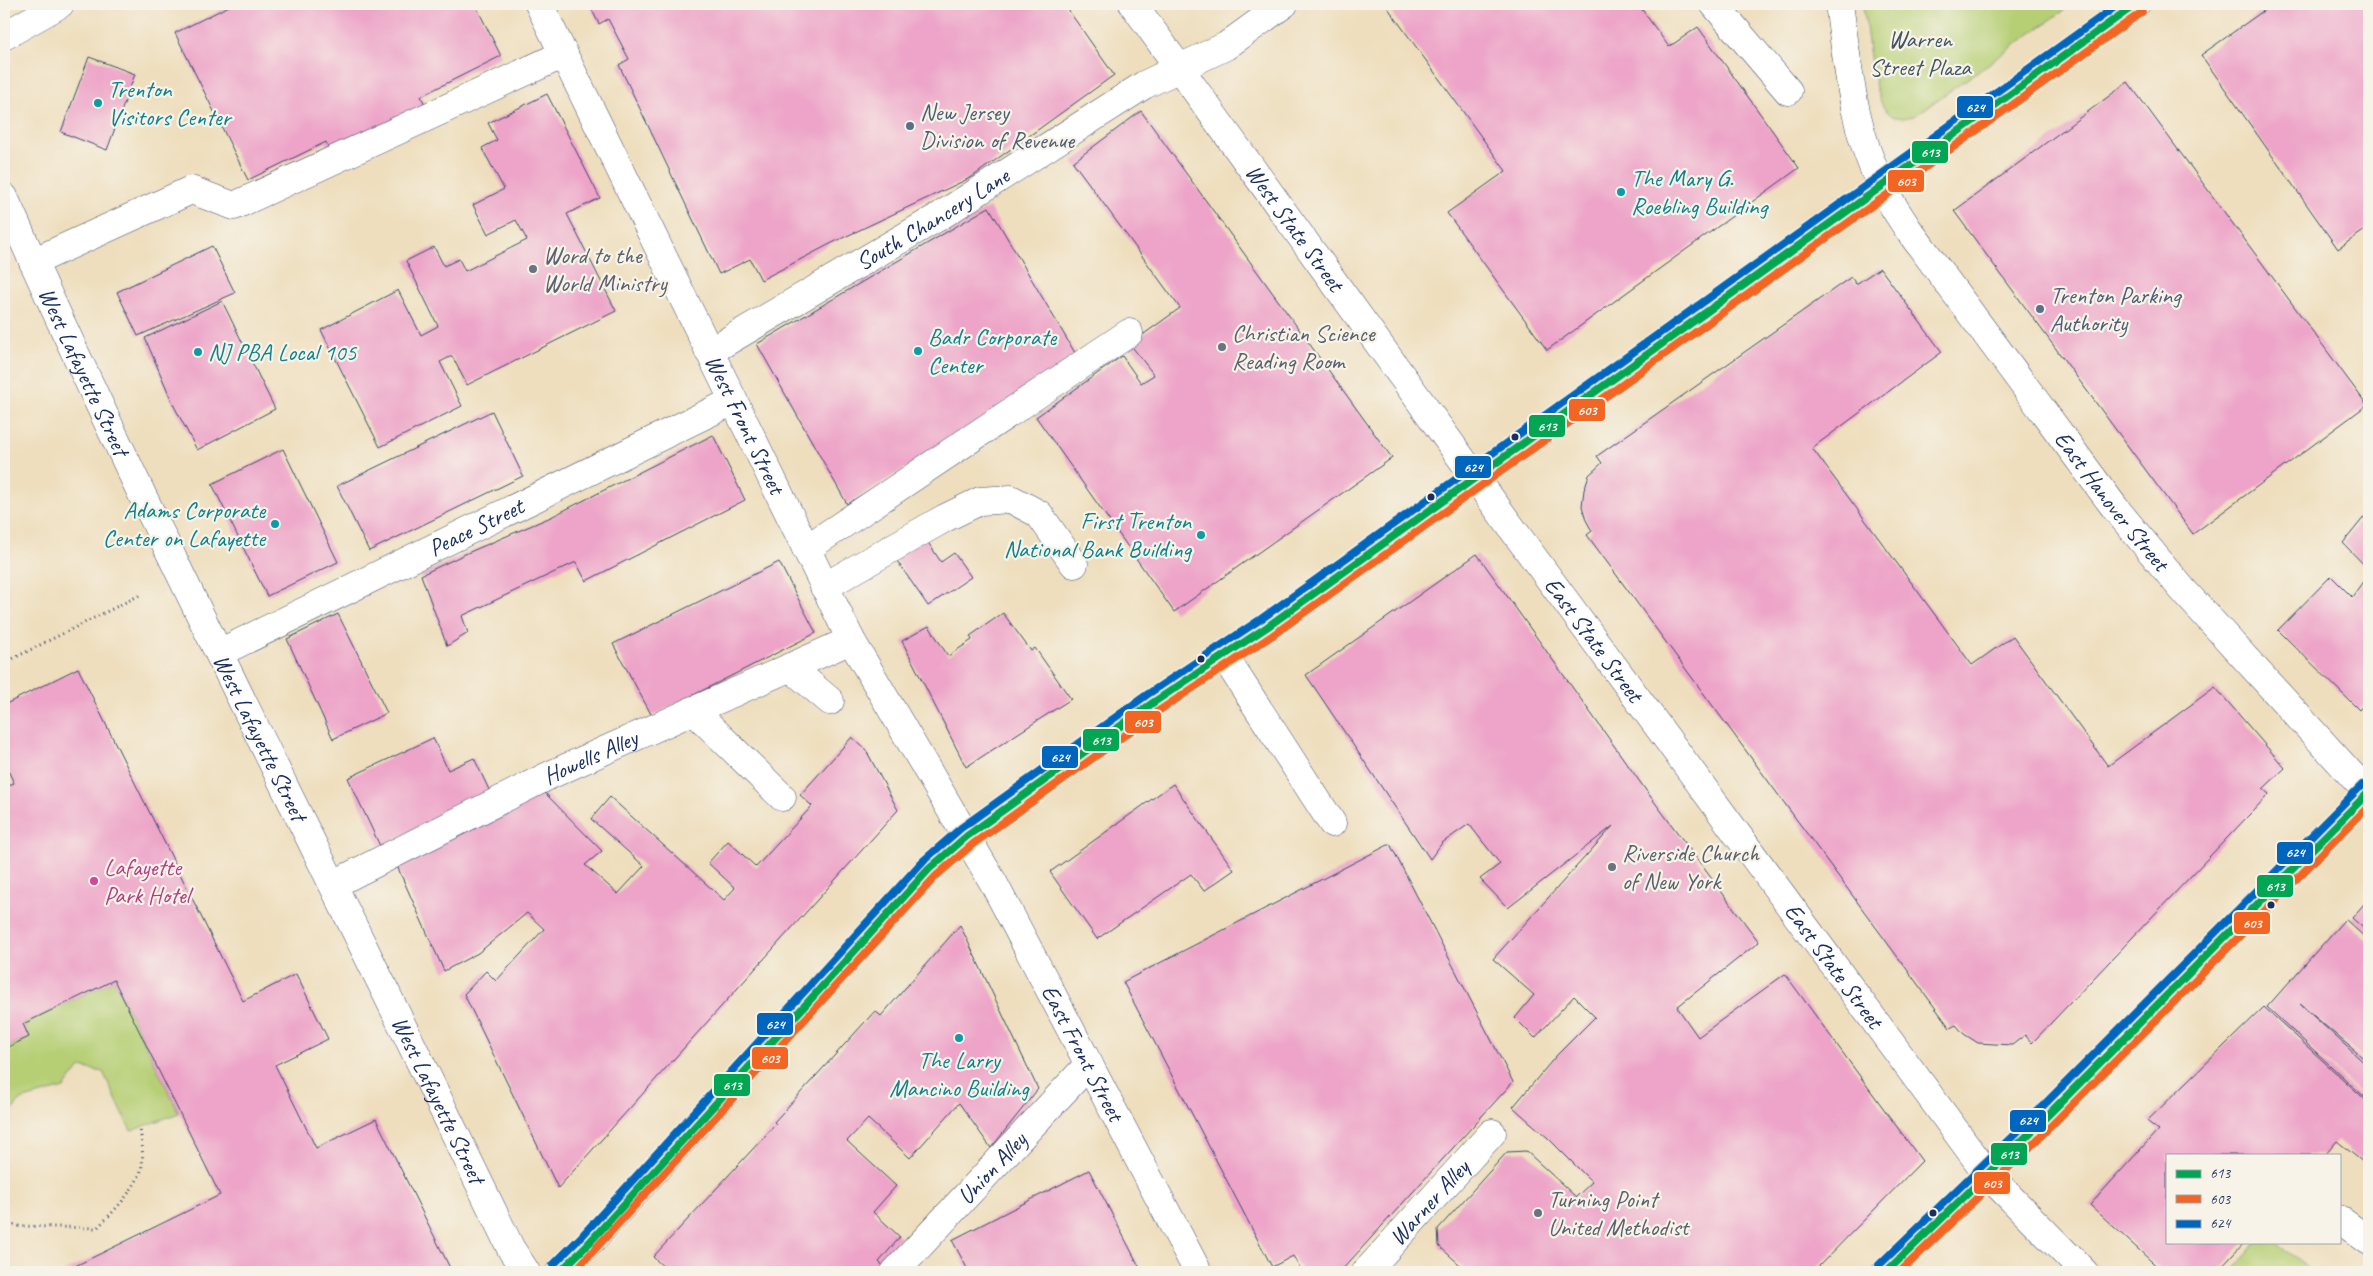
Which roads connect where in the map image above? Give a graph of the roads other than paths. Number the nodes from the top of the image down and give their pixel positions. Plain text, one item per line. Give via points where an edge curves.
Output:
1 (60, 4) edge
2 (540, 4) edge
3 (1133, 4) edge
4 (1284, 4) edge
5 (1714, 4) edge
6 (1838, 4) edge
7 (2136, 4) edge
8 (4, 36) edge
9 (564, 54) junction
10 (1180, 70) junction
11 (1788, 91) dead end
12 (1882, 186) junction
13 (4, 198) edge
14 (33, 262) junction
15 (1129, 332) dead end
16 (709, 352) junction
17 (733, 401) junction
18 (1475, 477) junction
19 (806, 549) junction
20 (1074, 564) dead end
21 (824, 587) junction
22 (851, 640) junction
23 (219, 653) junction
24 (1224, 656) junction
25 (790, 667) junction
26 (830, 701) dead end
27 (693, 710) junction
28 (2369, 793) edge
29 (782, 797) dead end
30 (1332, 823) dead end
31 (967, 836) junction
32 (334, 884) junction
33 (1088, 1064) junction
34 (1492, 1133) dead end
35 (1988, 1175) junction
36 (2340, 1220) edge
37 (2369, 1241) edge
38 (526, 1272) edge
39 (560, 1272) edge
40 (895, 1272) edge
41 (1198, 1272) edge
42 (1366, 1272) edge
43 (1886, 1272) edge
44 (2084, 1272) edge

1 - 8 street
2 - 9 street, West Front Street
3 - 10 street, West State Street
4 - 10 street, South Chancery Lane via 1226,46
5 - 11 street
6 - 12 street, East Hanover Street via 1856,110
7 - 12 street
9 - 14 street via 234,206 191,190
9 - 16 street, West Front Street
10 - 16 street, South Chancery Lane via 1144,85 948,211
10 - 18 street, West State Street
12 - 18 street
12 - 28 street, East Hanover Street via 1908,229 2115,508 2183,590
13 - 14 street, West Lafayette Street
14 - 23 street, West Lafayette Street
15 - 19 street
16 - 17 street, West Front Street
17 - 19 street, West Front Street
17 - 23 street, Peace Street
18 - 24 street
18 - 35 street, East State Street
19 - 21 street, West Front Street
20 - 21 street via 1039,514 1012,500 980,501
21 - 22 street, West Front Street
22 - 25 street, Howells Alley
22 - 31 street, West Front Street
23 - 32 street, West Lafayette Street
24 - 30 street
24 - 31 street
25 - 26 street
25 - 27 street, Howells Alley
27 - 29 street
27 - 32 street, Howells Alley via 550,775
28 - 35 street
31 - 33 street, East Front Street
31 - 39 street via 929,869
32 - 38 street, West Lafayette Street via 511,1250
33 - 40 street, Union Alley
33 - 41 street, East Front Street
34 - 42 street, Warner Alley
35 - 43 street
35 - 44 street, East State Street
36 - 37 street

